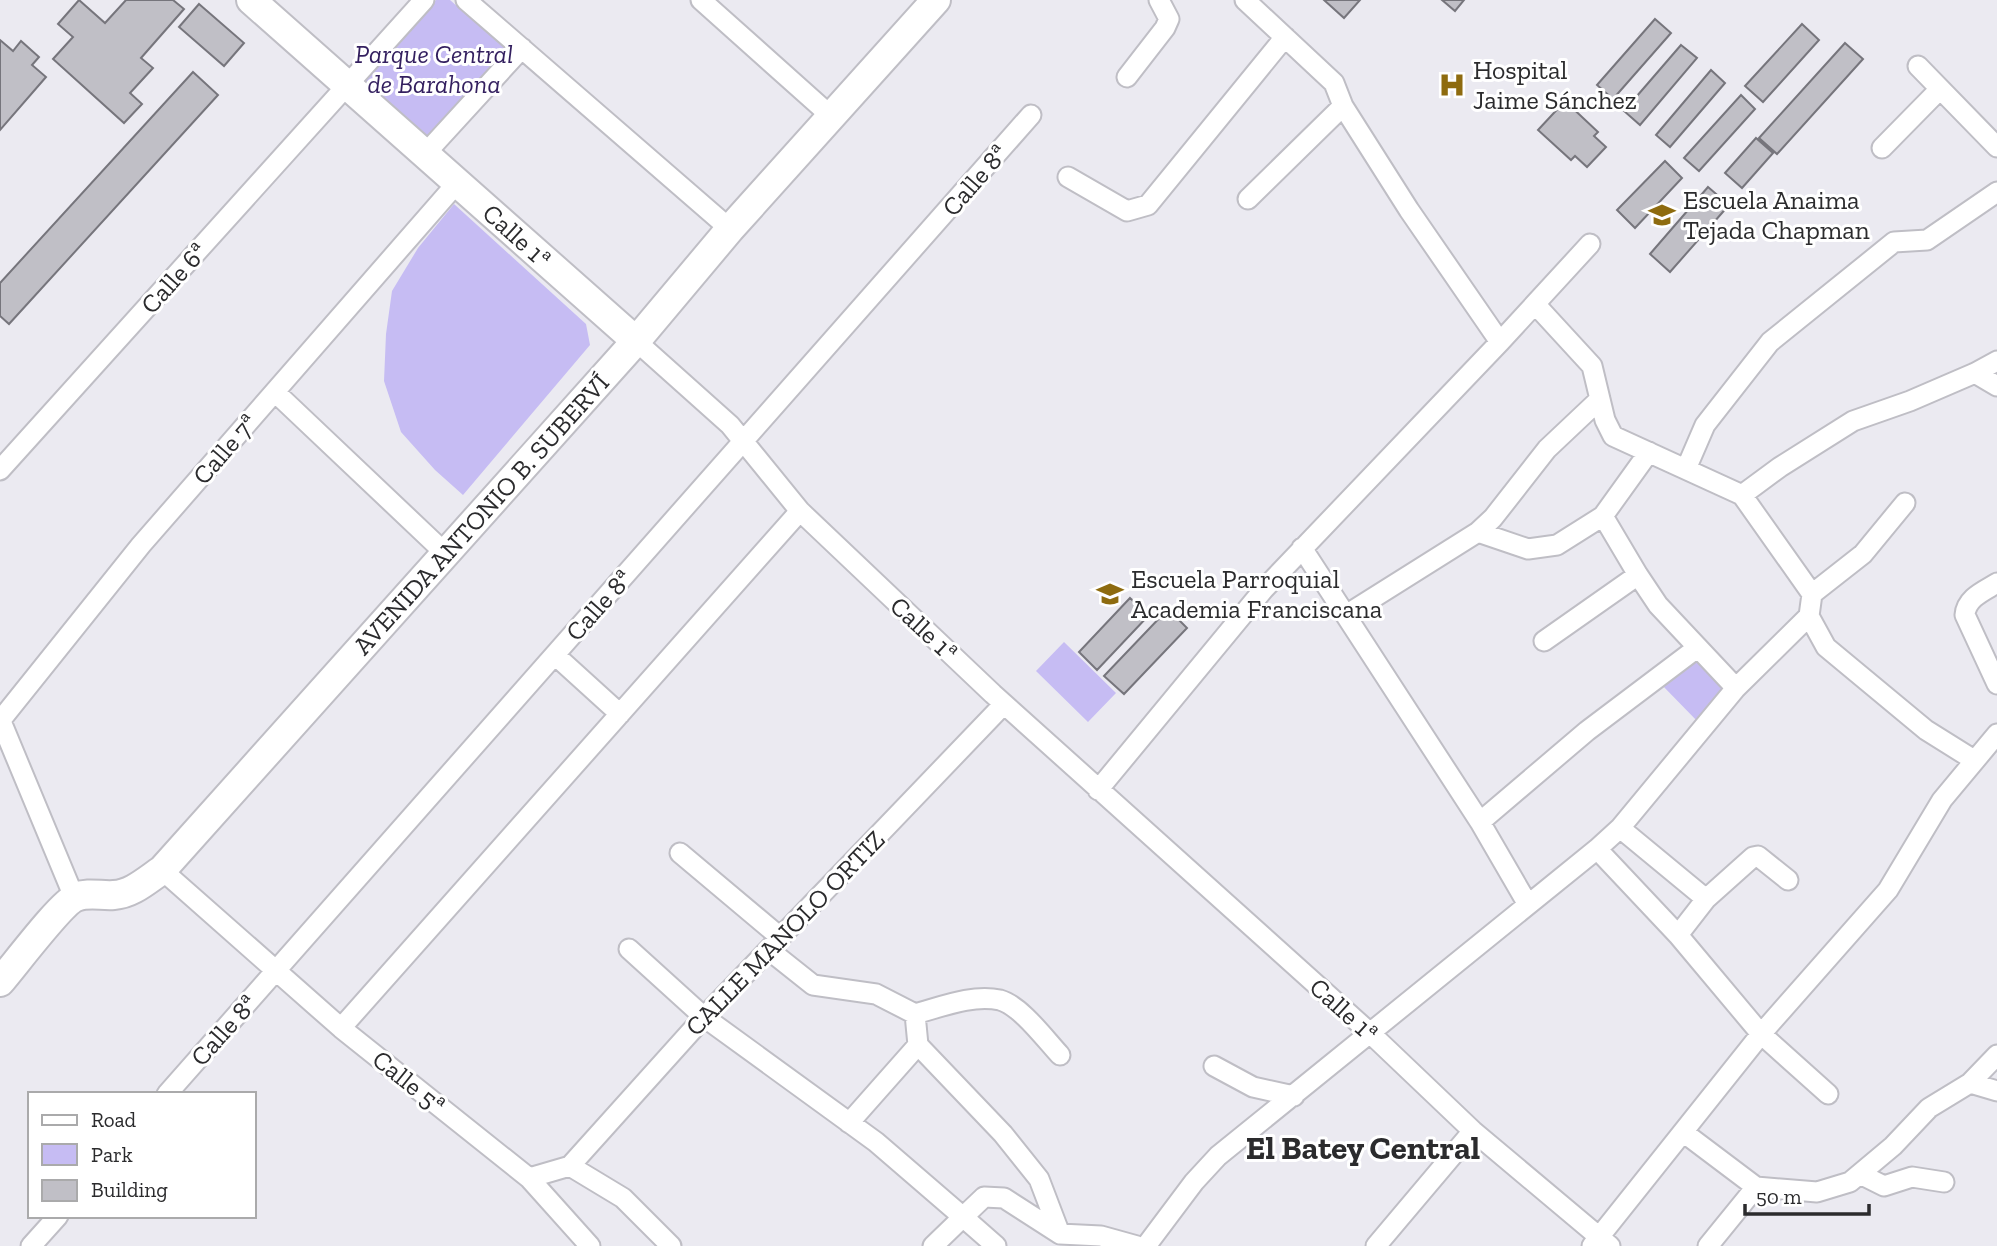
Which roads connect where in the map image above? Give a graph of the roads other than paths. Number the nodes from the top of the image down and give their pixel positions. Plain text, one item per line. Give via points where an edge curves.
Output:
1 (251, 0) edge
2 (424, 0) edge
3 (466, 0) edge
4 (701, 0) edge
5 (1159, 0) edge
6 (1245, 0) edge
7 (932, 1) edge
8 (1284, 37) junction
9 (522, 48) junction
10 (1918, 66) dead end
11 (1127, 77) dead end
12 (348, 86) junction
13 (1940, 89) junction
14 (1343, 106) junction
15 (1031, 115) dead end
16 (832, 117) junction
17 (1997, 147) edge
18 (1882, 148) dead end
19 (425, 154) junction
20 (1068, 177) dead end
21 (457, 183) junction
22 (1997, 192) edge
23 (1248, 199) dead end
24 (730, 229) junction
25 (1590, 244) dead end
26 (1535, 304) junction
27 (636, 341) junction
28 (1500, 342) junction
29 (1997, 361) edge
30 (1975, 373) junction
31 (1997, 386) edge
32 (275, 392) junction
33 (1601, 399) junction
34 (743, 442) junction
35 (1649, 452) junction
36 (1686, 469) junction
37 (0, 470) edge
38 (1742, 495) junction
39 (1905, 503) dead end
40 (800, 511) junction
41 (1603, 516) junction
42 (1478, 532) junction
43 (1302, 548) junction
44 (446, 553) junction
45 (1638, 575) junction
46 (1997, 583) edge
47 (1812, 594) junction
48 (1346, 615) junction
49 (1809, 616) junction
50 (1544, 640) dead end
51 (1697, 648) junction
52 (555, 655) junction
53 (1997, 684) edge
54 (1736, 688) junction
55 (1004, 704) junction
56 (620, 714) junction
57 (0, 720) edge
58 (1997, 734) edge
59 (1974, 760) junction
60 (1098, 790) junction
61 (1479, 822) junction
62 (1620, 828) junction
63 (1597, 849) junction
64 (680, 853) dead end
65 (162, 870) junction
66 (1788, 880) dead end
67 (74, 897) junction
68 (1706, 899) junction
69 (1527, 903) junction
70 (1678, 935) junction
71 (774, 943) junction
72 (629, 948) dead end
73 (276, 971) junction
74 (0, 982) edge
75 (915, 1014) junction
76 (704, 1017) junction
77 (341, 1028) junction
78 (1369, 1032) junction
79 (1761, 1034) junction
80 (918, 1045) junction
81 (1060, 1055) dead end
82 (1997, 1055) edge
83 (1214, 1066) dead end
84 (1970, 1083) junction
85 (1997, 1091) edge
86 (169, 1092) edge
87 (1828, 1094) dead end
88 (1294, 1096) junction
89 (849, 1123) junction
90 (1473, 1131) junction
91 (1683, 1132) junction
92 (570, 1166) junction
93 (1860, 1174) junction
94 (529, 1178) junction
95 (1944, 1182) dead end
96 (1756, 1187) junction
97 (963, 1217) junction
98 (56, 1218) edge
99 (1060, 1234) junction
100 (1601, 1243) edge
101 (31, 1246) edge
102 (590, 1246) edge
103 (670, 1246) edge
104 (933, 1246) edge
105 (996, 1246) edge
106 (1137, 1246) edge
107 (1146, 1246) edge
108 (1377, 1246) edge
109 (1708, 1246) edge

1 - 12 main road, Calle 1ª
2 - 12 street, Calle 6ª
3 - 9 street
4 - 16 street
5 - 11 street via 1169,19
6 - 8 street
7 - 16 main road, AVENIDA ANTONIO B. SUBERVÍ
8 - 14 street via 1334,83
8 - 20 street via 1148,205 1127,211
9 - 19 street
9 - 24 street
10 - 13 street
12 - 19 main road, Calle 1ª
12 - 37 street, Calle 6ª
13 - 17 street
13 - 18 street
14 - 23 street
14 - 28 street
15 - 34 street, Calle 8ª
16 - 24 main road, AVENIDA ANTONIO B. SUBERVÍ
19 - 21 main road, Calle 1ª
21 - 27 main road, Calle 1ª
21 - 32 street, Calle 7ª
22 - 36 street via 1927,240 1894,242 1770,342 1704,425
24 - 27 main road, AVENIDA ANTONIO B. SUBERVÍ
25 - 26 street
26 - 28 street
26 - 33 street via 1592,366
27 - 34 street, Calle 1ª
27 - 44 main road, AVENIDA ANTONIO B. SUBERVÍ
28 - 43 street
29 - 30 street
30 - 31 street
30 - 38 street via 1853,421
32 - 44 street
32 - 57 street, Calle 7ª via 141,545
33 - 35 street via 1613,436
33 - 42 street via 1547,449
34 - 40 street, Calle 1ª
34 - 52 street, Calle 8ª
35 - 36 street
35 - 41 street
36 - 38 street
38 - 47 street
39 - 47 street via 1863,554
40 - 55 street, Calle 1ª
40 - 56 street
41 - 42 street via 1557,545 1528,549
41 - 45 street
42 - 48 street
43 - 48 street
43 - 60 street
44 - 65 main road, AVENIDA ANTONIO B. SUBERVÍ
45 - 50 street
45 - 51 street
46 - 53 street via 1970,600 1965,615
47 - 49 street
48 - 61 street
49 - 54 street
49 - 59 street via 1826,646 1926,730
51 - 54 street
51 - 61 street via 1587,731
52 - 56 street
52 - 73 street, Calle 8ª
54 - 62 street
55 - 60 street, Calle 1ª
55 - 71 street, CALLE MANOLO ORTIZ
56 - 77 street
57 - 67 street
58 - 59 street
59 - 79 street via 1942,800 1888,890
60 - 78 street, Calle 1ª
61 - 69 street
62 - 63 street
62 - 68 street
63 - 69 street
63 - 70 street
64 - 71 street
65 - 67 main road, AVENIDA ANTONIO B. SUBERVÍ via 134,890
65 - 73 street, Calle 5ª
66 - 68 street via 1758,856 1753,857
67 - 74 main road
68 - 70 street
69 - 78 street
70 - 79 street
71 - 75 street via 813,985 876,994
71 - 76 street, CALLE MANOLO ORTIZ
72 - 76 street
73 - 77 street, Calle 5ª
73 - 86 street, Calle 8ª
75 - 80 street
75 - 81 street via 969,1000 1001,1000 1024,1015
76 - 89 street
76 - 92 street, CALLE MANOLO ORTIZ
77 - 94 street, Calle 5ª
78 - 88 street
78 - 90 street, Calle 1ª
79 - 87 street
79 - 91 street
80 - 89 street
80 - 99 street via 1039,1179
82 - 84 street
83 - 88 street via 1253,1087
84 - 85 street
84 - 93 street via 1930,1108
88 - 107 street via 1218,1156
89 - 97 street
90 - 100 street, Calle 1ª
90 - 108 street
91 - 96 street
91 - 100 street
92 - 94 street
92 - 103 street via 623,1198
93 - 95 street via 1884,1186 1912,1177
93 - 96 street via 1850,1182 1817,1192
94 - 102 street, Calle 5ª
96 - 109 street
97 - 99 street via 984,1197 1004,1198
97 - 104 street
97 - 105 street
98 - 101 street
99 - 106 street via 1101,1236

